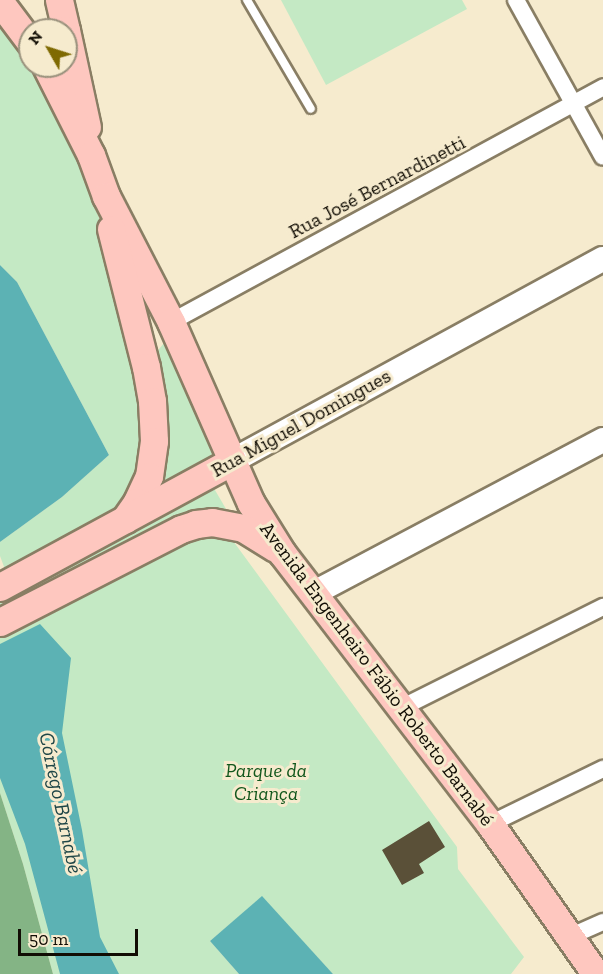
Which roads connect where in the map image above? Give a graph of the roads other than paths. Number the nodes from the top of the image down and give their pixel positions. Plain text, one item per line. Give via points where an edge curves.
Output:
1 (59, 0) edge
2 (248, 0) edge
3 (516, 0) edge
4 (0, 2) edge
5 (63, 18) edge
6 (18, 26) edge
7 (52, 78) edge
8 (77, 78) edge
9 (603, 87) edge
10 (573, 104) junction
11 (311, 110) dead end
12 (91, 155) junction
13 (603, 157) edge
14 (106, 196) junction
15 (603, 258) edge
16 (171, 322) junction
17 (603, 440) edge
18 (232, 460) junction
19 (125, 519) junction
20 (282, 553) junction
21 (0, 587) edge
22 (314, 593) junction
23 (603, 607) edge
24 (0, 622) edge
25 (401, 708) junction
26 (603, 769) edge
27 (490, 824) junction
28 (603, 922) edge
29 (569, 937) junction
30 (596, 974) edge

1 - 5 main road
2 - 11 lane
3 - 10 street
4 - 6 main road
7 - 12 main road, Avenida Engenheiro Fábio Roberto Barnabé
8 - 12 main road
9 - 10 street, Rua José Bernardinetti
10 - 13 street
10 - 16 street, Rua José Bernardinetti
12 - 14 main road, Avenida Engenheiro Fábio Roberto Barnabé
14 - 16 main road, Avenida Engenheiro Fábio Roberto Barnabé
14 - 19 main road via 152,401 154,441 148,476
15 - 18 main road, Rua Miguel Domingues
16 - 18 main road, Avenida Engenheiro Fábio Roberto Barnabé
17 - 22 main road
18 - 19 main road, Rua Miguel Domingues
18 - 20 main road, Avenida Engenheiro Fábio Roberto Barnabé via 251,503
19 - 21 main road, Rua Miguel Domingues
20 - 22 main road, Avenida Engenheiro Fábio Roberto Barnabé
20 - 24 main road via 243,528 212,522 196,524
22 - 25 main road, Avenida Engenheiro Fábio Roberto Barnabé
23 - 25 street
25 - 27 main road, Avenida Engenheiro Fábio Roberto Barnabé
26 - 27 street
27 - 29 main road, Avenida Engenheiro Fábio Roberto Barnabé
28 - 29 street
29 - 30 main road, Avenida Engenheiro Fábio Roberto Barnabé

